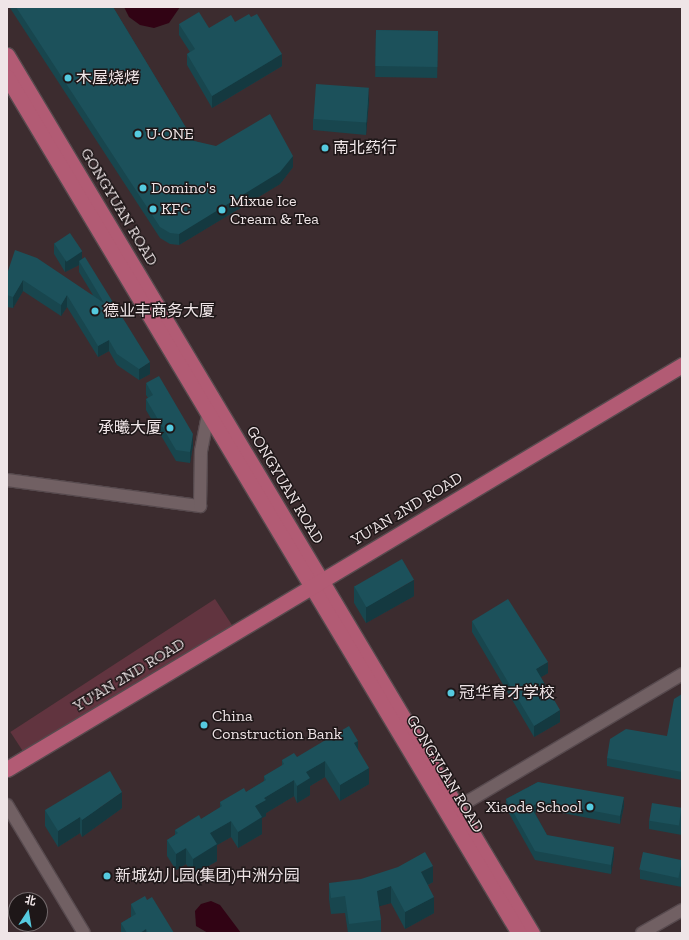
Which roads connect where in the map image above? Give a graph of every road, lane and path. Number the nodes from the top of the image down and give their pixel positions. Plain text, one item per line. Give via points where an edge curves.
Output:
1 (7, 55) edge
2 (7, 77) edge
3 (682, 366) edge
4 (682, 377) edge
5 (208, 414) junction
6 (7, 480) edge
7 (319, 588) junction
8 (682, 674) edge
9 (7, 769) edge
10 (7, 781) edge
11 (7, 805) edge
12 (452, 811) junction
13 (682, 910) edge
14 (84, 933) edge
15 (519, 933) edge
16 (532, 933) edge
17 (642, 933) edge

1 - 7 main road, GONGYUAN ROAD
2 - 5 main road, GONGYUAN ROAD
3 - 7 main road, YU'AN 2ND ROAD
4 - 7 main road, YU'AN 2ND ROAD
5 - 6 street via 201,451 200,506
5 - 7 main road, GONGYUAN ROAD
7 - 9 main road, YU'AN 2ND ROAD
7 - 10 main road, YU'AN 2ND ROAD
7 - 12 main road, GONGYUAN ROAD
8 - 12 street
11 - 14 street
12 - 15 main road, GONGYUAN ROAD
12 - 16 main road, GONGYUAN ROAD
13 - 17 street

